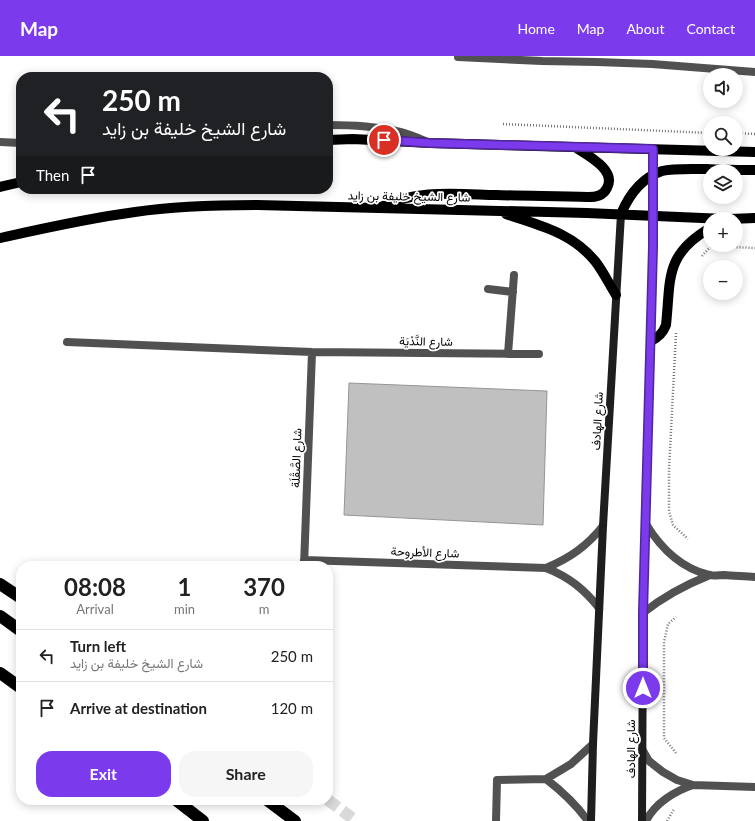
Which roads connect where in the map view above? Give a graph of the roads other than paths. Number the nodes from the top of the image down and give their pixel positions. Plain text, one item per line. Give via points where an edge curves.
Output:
1 (458, 57) dead end
2 (755, 72) edge
3 (333, 125) edge
4 (333, 140) edge
5 (0, 142) edge
6 (16, 143) edge
7 (430, 143) junction
8 (574, 146) junction
9 (653, 149) junction
10 (755, 152) edge
11 (755, 170) edge
12 (653, 175) junction
13 (16, 183) edge
14 (0, 187) edge
15 (379, 208) junction
16 (497, 211) junction
17 (621, 214) junction
18 (653, 215) junction
19 (703, 218) edge
20 (743, 218) edge
21 (755, 218) edge
22 (703, 232) edge
23 (0, 238) edge
24 (514, 275) dead end
25 (488, 289) dead end
26 (513, 292) junction
27 (616, 295) junction
28 (651, 341) junction
29 (67, 342) dead end
30 (312, 352) junction
31 (508, 354) junction
32 (539, 354) dead end
33 (646, 524) junction
34 (603, 526) junction
35 (304, 561) edge
36 (333, 564) edge
37 (546, 568) junction
38 (710, 575) junction
39 (755, 576) edge
40 (0, 584) edge
41 (16, 595) edge
42 (600, 608) junction
43 (643, 613) junction
44 (0, 616) edge
45 (16, 627) edge
46 (0, 673) edge
47 (16, 684) edge
48 (593, 744) junction
49 (642, 749) junction
50 (546, 779) junction
51 (693, 784) junction
52 (755, 787) edge
53 (182, 805) edge
54 (274, 805) edge
55 (203, 821) edge
56 (295, 821) edge
57 (496, 821) edge
58 (590, 821) edge
59 (642, 821) edge
60 (646, 821) edge

1 - 2 lane via 652,64
3 - 7 lane via 396,131
4 - 7 main road
5 - 6 lane
7 - 8 main road
8 - 9 main road
8 - 15 main road via 604,167 609,181 602,194 588,197 434,194 405,197
9 - 10 main road
9 - 12 street, شارع الهادف
11 - 12 main road via 688,169 663,171
12 - 17 main road via 633,191
12 - 18 street, شارع الهادف
13 - 14 main road
15 - 16 main road, شارع الشيخ خليفة بن زايد
15 - 23 main road, شارع الشيخ خليفة بن زايد via 257,205 176,207 95,218
16 - 17 main road, شارع الشيخ خليفة بن زايد
16 - 27 main road via 569,238 596,262
17 - 18 main road, شارع الشيخ خليفة بن زايد
17 - 27 street, شارع الهادف
18 - 19 main road, شارع الشيخ خليفة بن زايد
18 - 28 street, شارع الهادف
20 - 21 main road
22 - 28 main road via 688,244 674,264 670,276 666,325 663,332
24 - 26 lane
25 - 26 lane
26 - 31 lane
27 - 34 street, شارع الهادف
28 - 33 street, شارع الهادف
29 - 30 lane, شارع النَّدْيَة
30 - 31 lane, شارع النَّدْيَة
30 - 35 lane, شارع الصَّقْلَة
31 - 32 lane, شارع النَّدْيَة
33 - 38 lane via 653,536 673,556 684,564
33 - 43 street, شارع الهادف
34 - 37 lane, شارع الأطروحة via 578,551
34 - 42 street, شارع الهادف
36 - 37 lane, شارع الأطروحة
37 - 42 lane, شارع الأطروحة via 576,584
38 - 39 lane
38 - 43 lane via 675,591
40 - 41 highway
42 - 48 street, شارع الهادف
43 - 49 street, شارع الهادف
44 - 45 highway
46 - 47 highway
48 - 50 lane via 571,764
48 - 58 street, شارع الهادف
49 - 51 lane via 649,761 662,772 677,780
49 - 59 street, شارع الهادف
50 - 57 lane via 497,780
50 - 58 lane via 563,792
51 - 52 lane
51 - 60 lane via 663,801
53 - 55 highway
54 - 56 highway

